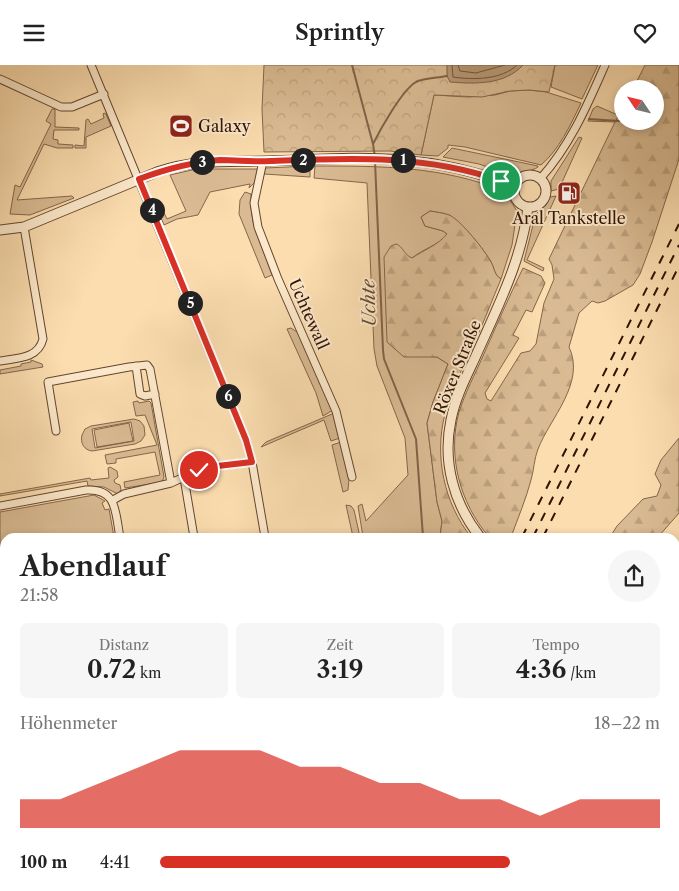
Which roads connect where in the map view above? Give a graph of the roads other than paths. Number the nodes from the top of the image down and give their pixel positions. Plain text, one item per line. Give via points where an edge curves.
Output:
1 (91, 65) edge
2 (605, 65) edge
3 (0, 79) edge
4 (104, 94) junction
5 (262, 161) junction
6 (139, 179) junction
7 (540, 179) junction
8 (515, 186) junction
9 (528, 207) junction
10 (24, 227) junction
11 (0, 230) edge
12 (0, 361) edge
13 (136, 366) junction
14 (155, 394) junction
15 (56, 431) dead end
16 (252, 462) junction
17 (352, 477) dead end
18 (184, 478) junction
19 (171, 483) junction
20 (113, 500) junction
21 (0, 506) edge
22 (119, 533) edge
23 (193, 533) edge
24 (264, 533) edge
25 (477, 533) edge

1 - 4 street
2 - 7 street via 570,139
3 - 4 street via 61,107 72,107
4 - 6 street
5 - 6 street via 190,163
5 - 8 street via 380,159 418,162 485,175
5 - 17 street, Uchtewall via 254,203 258,227 336,411
6 - 10 street
6 - 16 street via 246,440
7 - 8 street via 526,176
7 - 9 street via 545,189 544,197 536,205
8 - 9 street via 516,199
9 - 25 street, Röxer Straße via 516,262 458,394 450,426 448,455 454,489 462,510
10 - 11 street
10 - 12 street via 43,339 30,356
13 - 14 street via 149,366
13 - 14 street via 140,393
13 - 15 street via 48,381
14 - 19 street
16 - 18 street via 209,467
16 - 24 street
18 - 19 street
18 - 23 street
19 - 20 street via 124,493
20 - 21 street via 104,491 96,490
20 - 22 street

